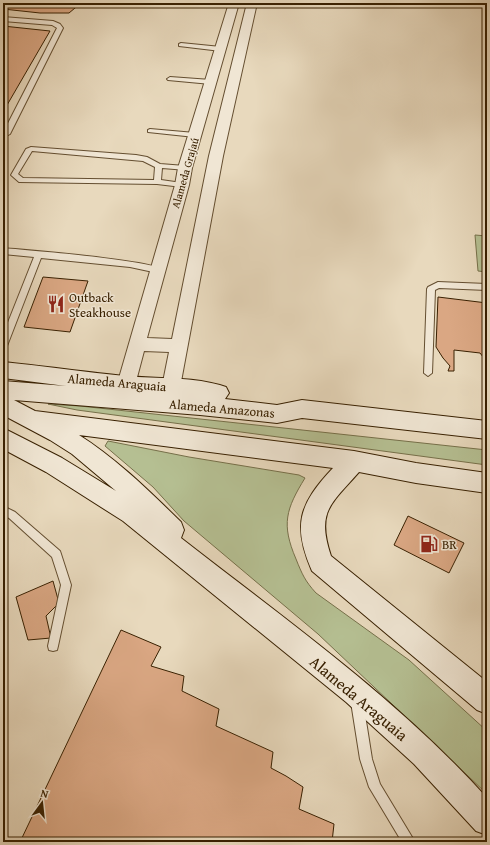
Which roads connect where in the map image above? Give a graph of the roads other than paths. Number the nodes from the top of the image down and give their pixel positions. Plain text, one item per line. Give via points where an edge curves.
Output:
1 (234, 3) edge
2 (252, 3) edge
3 (3, 19) edge
4 (181, 45) dead end
5 (221, 49) junction
6 (170, 79) dead end
7 (212, 80) junction
8 (233, 83) junction
9 (150, 131) dead end
10 (195, 135) junction
11 (3, 136) edge
12 (159, 166) junction
13 (185, 168) junction
14 (157, 182) junction
15 (182, 185) junction
16 (3, 251) edge
17 (39, 254) junction
18 (158, 270) junction
19 (487, 287) edge
20 (137, 344) junction
21 (3, 346) edge
22 (179, 346) junction
23 (3, 370) edge
24 (428, 373) dead end
25 (126, 385) junction
26 (171, 387) junction
27 (3, 390) edge
28 (3, 404) edge
29 (302, 409) junction
30 (33, 420) junction
31 (487, 430) edge
32 (3, 438) edge
33 (354, 461) junction
34 (487, 483) edge
35 (3, 510) edge
36 (222, 586) junction
37 (54, 646) dead end
38 (356, 692) junction
39 (487, 700) edge
40 (487, 820) edge
41 (409, 842) edge

1 - 5 street, Alameda Grajaú
2 - 8 street, Alameda Grajaú
3 - 11 lane via 53,23 60,28 8,134
4 - 5 lane
5 - 7 street, Alameda Grajaú
6 - 7 lane
7 - 8 street via 222,77
7 - 10 street, Alameda Grajaú
8 - 22 street, Alameda Grajaú via 195,258
9 - 10 lane
10 - 13 street, Alameda Grajaú
12 - 13 lane
12 - 14 lane
12 - 14 lane via 136,157 31,149 14,175 21,180
13 - 15 street, Alameda Grajaú
14 - 15 lane
15 - 18 street, Alameda Grajaú
16 - 17 lane
17 - 18 lane via 130,264
17 - 21 lane
18 - 20 street, Alameda Grajaú
19 - 24 lane via 438,285 431,289
20 - 22 street
20 - 25 street, Alameda Grajaú
22 - 26 street, Alameda Grajaú
23 - 25 main road, Alameda Araguaia
25 - 26 main road, Alameda Araguaia
26 - 29 main road, Alameda Araguaia via 254,398
27 - 29 main road, Alameda Amazonas via 277,414
28 - 30 main road, Alameda Araguaia
29 - 31 main road, Alameda Amazonas
30 - 33 main road
30 - 36 main road, Alameda Araguaia via 65,438 108,469 182,541
32 - 36 main road, Alameda Araguaia via 54,465 130,513
33 - 34 main road
33 - 39 main road via 316,505 312,522 313,540 321,563
35 - 37 lane via 56,554 66,585
36 - 38 main road, Alameda Araguaia
38 - 40 main road, Alameda Araguaia via 402,733
38 - 41 lane via 366,759 375,787

